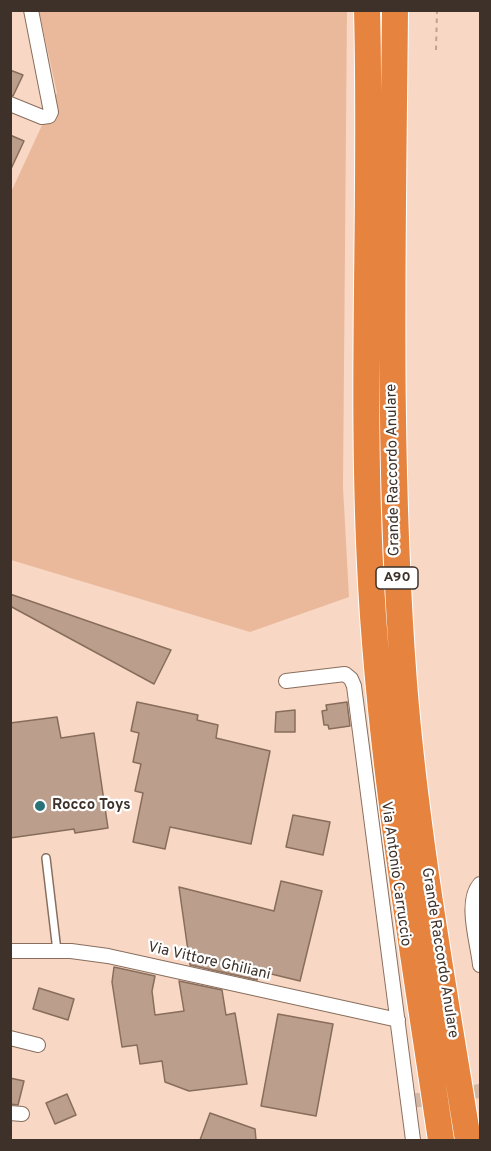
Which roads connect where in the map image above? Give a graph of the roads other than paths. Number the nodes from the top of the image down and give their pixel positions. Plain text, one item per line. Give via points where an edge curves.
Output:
1 (31, 10) edge
2 (367, 10) edge
3 (395, 10) edge
4 (10, 104) edge
5 (286, 681) dead end
6 (46, 858) dead end
7 (480, 884) edge
8 (10, 951) edge
9 (57, 951) junction
10 (480, 965) edge
11 (398, 1020) junction
12 (10, 1038) edge
13 (38, 1045) dead end
14 (413, 1140) edge
15 (441, 1140) edge
16 (468, 1140) edge

1 - 4 street via 51,112 42,117
2 - 15 highway, Grande Raccordo Anulare / A90 via 367,466 374,631 404,905
3 - 16 highway, Grande Raccordo Anulare / A90 via 392,390 398,582 405,687 428,882
5 - 11 street, Via Antonio Carruccio via 341,674 353,683
6 - 9 lane
7 - 10 street via 473,910
8 - 9 street, Via Vittore Ghiliani
9 - 11 street, Via Vittore Ghiliani via 108,956
11 - 14 street, Via Antonio Carruccio
12 - 13 street

